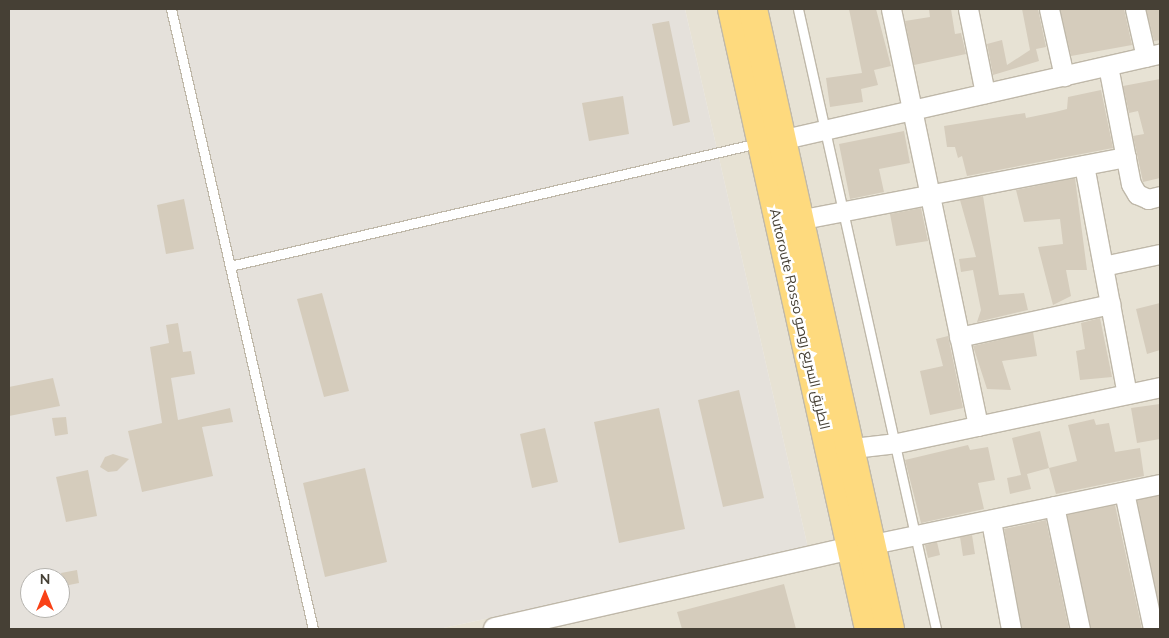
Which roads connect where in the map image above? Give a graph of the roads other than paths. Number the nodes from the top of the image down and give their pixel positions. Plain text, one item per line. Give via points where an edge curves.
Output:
1 (171, 9) edge
2 (732, 9) edge
3 (753, 9) edge
4 (798, 9) edge
5 (891, 9) edge
6 (968, 9) edge
7 (1049, 9) edge
8 (1134, 9) edge
9 (1153, 56) edge
10 (1108, 66) junction
11 (1064, 76) junction
12 (985, 93) junction
13 (912, 109) junction
14 (825, 128) junction
15 (770, 141) junction
16 (1126, 156) junction
17 (1084, 165) junction
18 (929, 196) junction
19 (1160, 196) edge
20 (844, 212) junction
21 (798, 220) junction
22 (1160, 254) edge
23 (230, 266) junction
24 (1103, 266) junction
25 (1110, 304) junction
26 (959, 337) junction
27 (1160, 387) edge
28 (1127, 394) junction
29 (978, 426) junction
30 (897, 443) junction
31 (853, 448) junction
32 (1160, 484) edge
33 (1124, 492) junction
34 (1054, 506) junction
35 (991, 521) junction
36 (916, 536) junction
37 (862, 546) junction
38 (528, 626) edge
39 (313, 629) edge
40 (495, 629) edge
41 (869, 629) edge
42 (890, 629) edge
43 (936, 629) edge
44 (1011, 629) edge
45 (1080, 629) edge
46 (1153, 629) edge

1 - 23 lane
2 - 15 highway, Autoroute Rosso الطريق السريع روصو
3 - 15 highway, Autoroute Rosso الطريق السريع روصو
4 - 14 lane
5 - 13 street
6 - 12 street
7 - 11 street
8 - 9 street
9 - 10 street
10 - 11 street
10 - 16 street
11 - 12 street
12 - 13 street
13 - 14 street
13 - 18 street
14 - 15 street
14 - 20 lane
15 - 21 highway, Autoroute Rosso الطريق السريع روصو
15 - 23 lane
15 - 37 highway, Autoroute Rosso الطريق السريع روصو
16 - 17 street
16 - 19 street via 1136,194 1148,199
17 - 18 street
17 - 24 street
18 - 20 street
18 - 26 street
20 - 21 street
20 - 30 lane
21 - 31 highway, Autoroute Rosso الطريق السريع روصو
22 - 24 street
23 - 39 lane
24 - 25 street
25 - 26 street
25 - 28 street
26 - 29 street
27 - 28 street
28 - 29 street
29 - 30 street
30 - 31 street
30 - 36 lane
31 - 37 highway, Autoroute Rosso الطريق السريع روصو
32 - 33 street
33 - 34 street
33 - 46 street
34 - 35 street
34 - 45 street
35 - 36 street
35 - 44 street
36 - 37 street
36 - 43 lane
37 - 38 street
37 - 41 highway, Autoroute Rosso الطريق السريع روصو
37 - 42 highway, Autoroute Rosso الطريق السريع روصو
38 - 40 street

